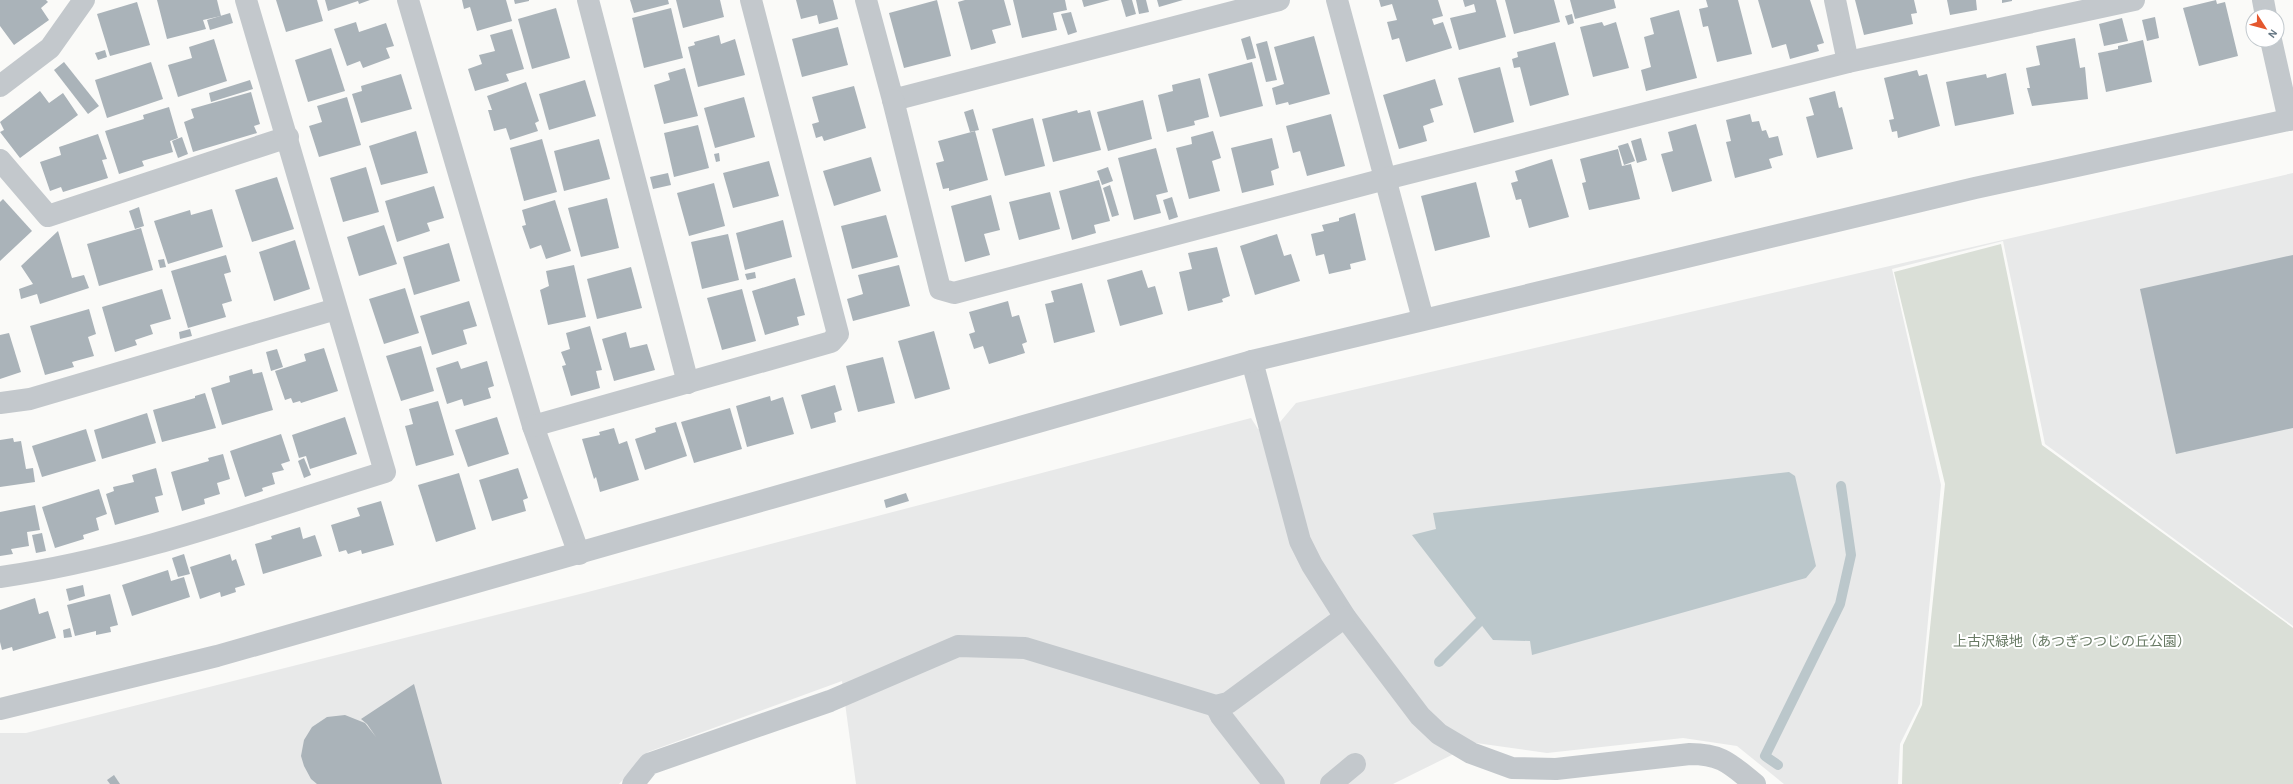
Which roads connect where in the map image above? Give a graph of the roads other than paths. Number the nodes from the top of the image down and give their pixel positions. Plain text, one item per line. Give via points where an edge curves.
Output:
1 (84, 0) edge
2 (246, 0) edge
3 (408, 0) edge
4 (588, 0) edge
5 (751, 0) edge
6 (866, 0) edge
7 (1279, 0) edge
8 (1337, 0) edge
9 (1835, 0) edge
10 (2134, 0) edge
11 (2273, 48) edge
12 (1848, 62) junction
13 (0, 86) edge
14 (893, 100) junction
15 (2291, 119) edge
16 (288, 137) junction
17 (0, 160) edge
18 (1385, 179) junction
19 (336, 308) junction
20 (1423, 319) junction
21 (1252, 361) junction
22 (688, 383) junction
23 (0, 403) edge
24 (533, 426) junction
25 (579, 554) junction
26 (0, 577) edge
27 (1345, 617) junction
28 (1216, 706) junction
29 (0, 709) edge
30 (1355, 764) dead end
31 (633, 784) edge
32 (1274, 784) edge
33 (1331, 784) edge
34 (1755, 784) edge

1 - 13 street via 50,48
2 - 16 street
3 - 24 street
4 - 22 street
5 - 22 street via 838,334 830,342
6 - 14 street
7 - 14 street
8 - 18 street
9 - 12 street
10 - 12 street
11 - 15 street
12 - 18 street
14 - 18 street via 940,288 954,293
15 - 20 street via 1968,190
16 - 17 street via 48,216
16 - 19 street
18 - 20 street
19 - 23 street via 30,399
19 - 26 street via 385,472 135,549 49,570
20 - 21 street
21 - 25 street
21 - 27 street via 1300,541
22 - 24 street
24 - 25 street
25 - 29 street via 218,656
27 - 28 street via 1228,703
27 - 34 street via 1420,716 1439,734 1471,753 1512,768 1556,769 1708,754 1722,759
28 - 31 street via 1025,648 958,646 830,701 649,764
28 - 32 street
30 - 33 street

